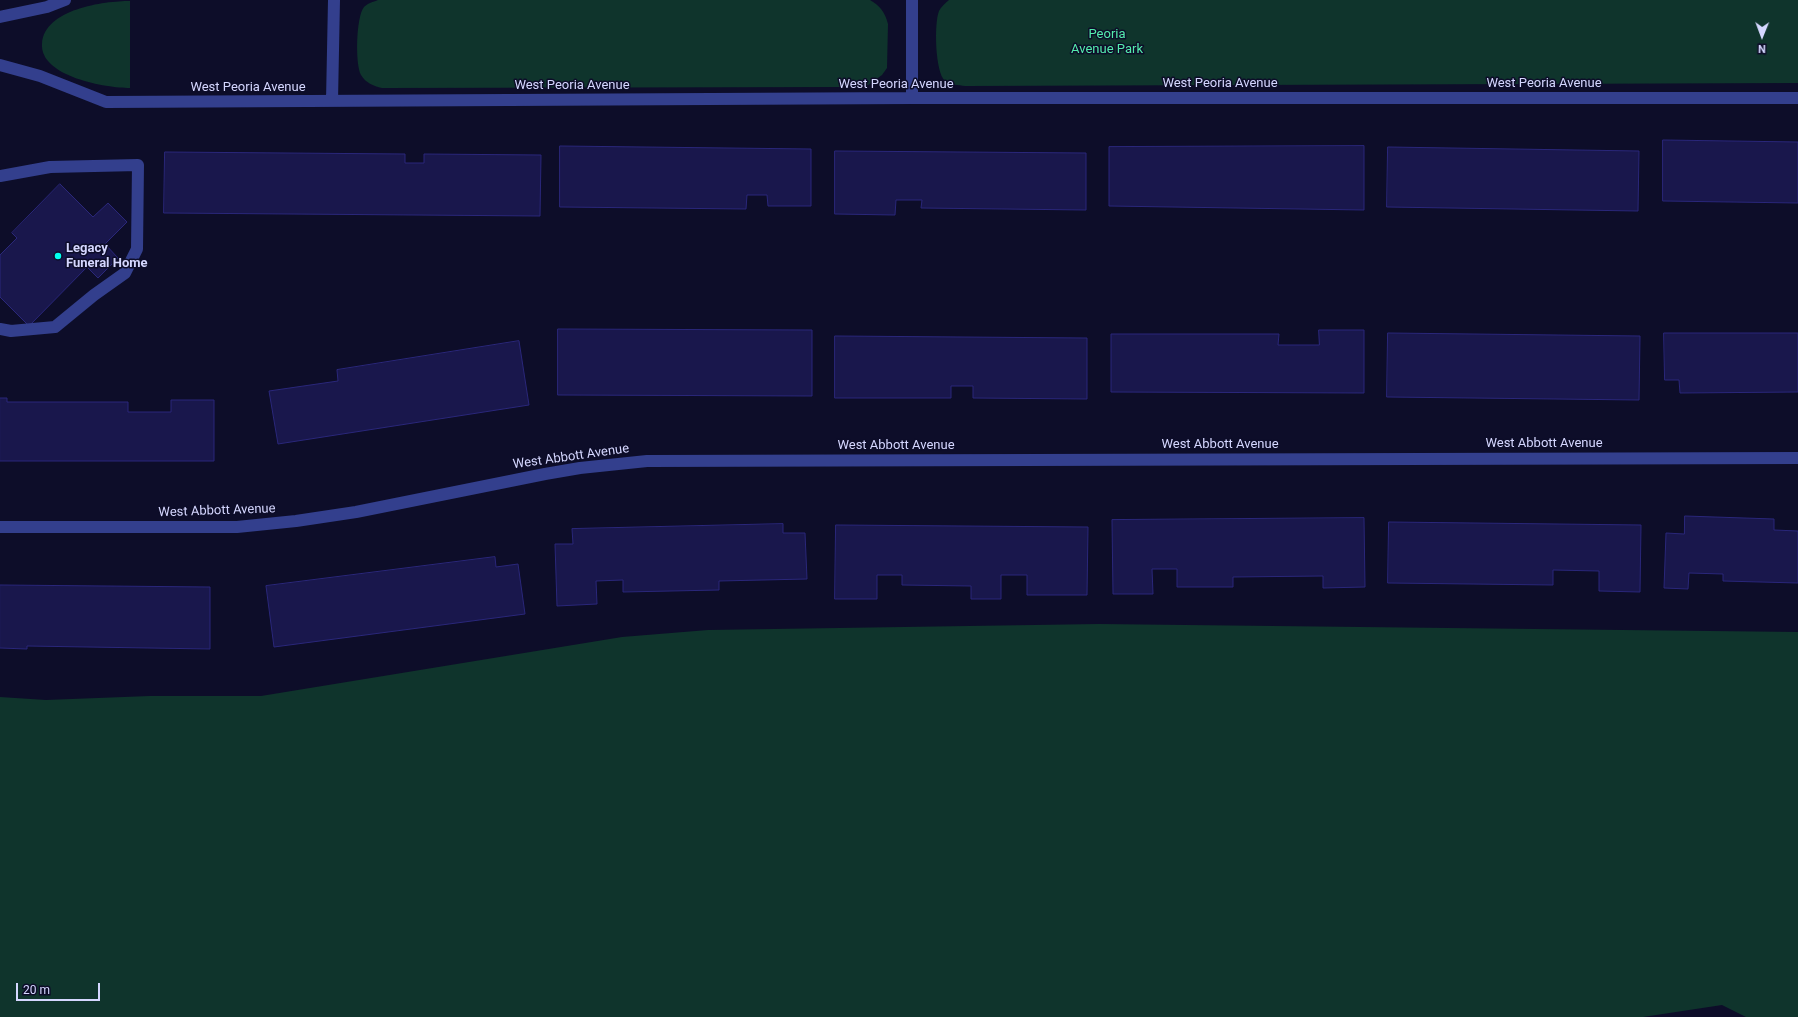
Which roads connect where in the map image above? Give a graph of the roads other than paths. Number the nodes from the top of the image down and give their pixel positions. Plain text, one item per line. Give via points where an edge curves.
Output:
1 (65, 0) edge
2 (334, 0) edge
3 (912, 0) edge
4 (0, 17) edge
5 (0, 65) edge
6 (912, 98) junction
7 (1798, 98) edge
8 (332, 101) junction
9 (0, 176) edge
10 (0, 329) edge
11 (1798, 458) edge
12 (0, 527) edge

1 - 4 street via 47,7
2 - 8 street
3 - 6 street
5 - 8 street, West Peoria Avenue via 40,76 106,102
6 - 7 street, West Peoria Avenue
6 - 8 street, West Peoria Avenue
9 - 10 street via 50,167 138,165 138,248 125,273 94,294 55,327 11,331
11 - 12 street, West Abbott Avenue via 647,461 580,468 356,512 296,521 237,527

